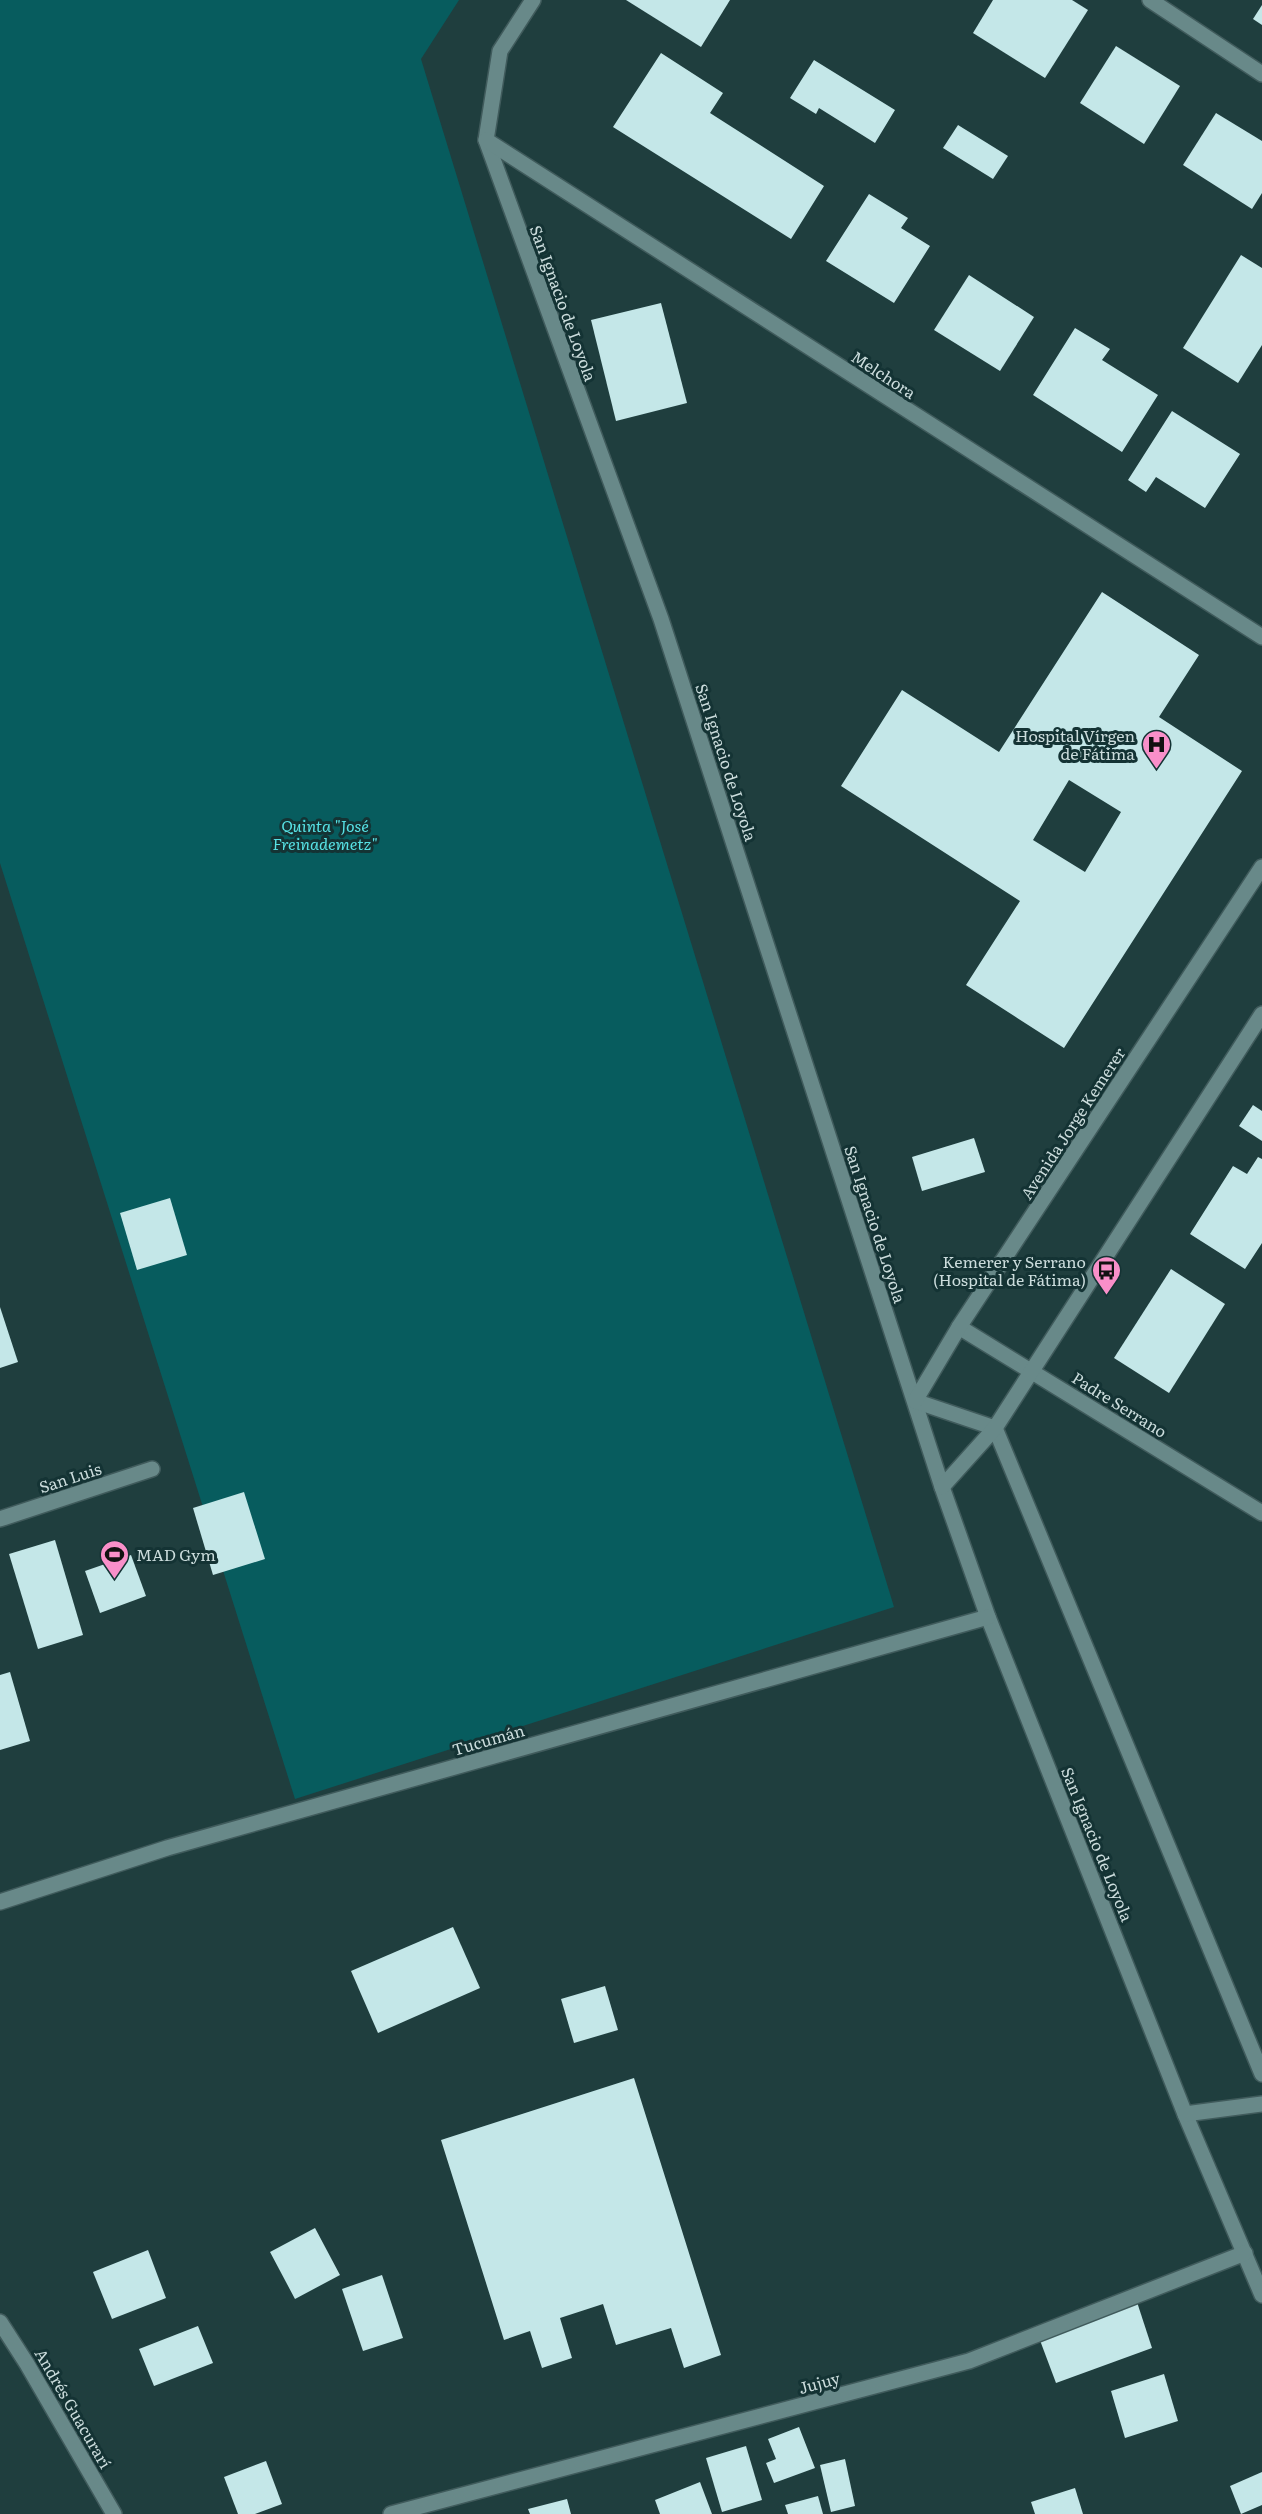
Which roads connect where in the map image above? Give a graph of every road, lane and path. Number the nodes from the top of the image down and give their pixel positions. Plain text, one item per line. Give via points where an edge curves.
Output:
1 (533, 0) edge
2 (1150, 0) edge
3 (1262, 74) edge
4 (486, 140) junction
5 (1262, 637) edge
6 (1262, 867) edge
7 (1262, 1014) edge
8 (959, 1327) junction
9 (1031, 1371) junction
10 (915, 1401) junction
11 (995, 1428) junction
12 (152, 1469) dead end
13 (942, 1487) junction
14 (1262, 1513) edge
15 (0, 1519) edge
16 (988, 1617) junction
17 (0, 1902) edge
18 (1262, 2074) edge
19 (1262, 2104) edge
20 (1185, 2114) junction
21 (1245, 2253) junction
22 (1262, 2295) edge
23 (0, 2322) edge
24 (114, 2514) edge
25 (391, 2514) edge

1 - 4 street via 500,51
2 - 3 street
4 - 5 street, Melchora
4 - 10 street, San Ignacio de Loyola via 661,619
6 - 8 street, Avenida Jorge Kemerer
7 - 9 street
8 - 9 street, Padre Serrano
8 - 10 street, Avenida Jorge Kemerer
9 - 11 street
9 - 14 street, Padre Serrano
10 - 11 street
10 - 13 street, San Ignacio de Loyola
11 - 13 street
11 - 18 street
12 - 15 street, San Luis
13 - 16 street, San Ignacio de Loyola
16 - 17 street, Tucumán via 167,1848
16 - 20 street, San Ignacio de Loyola
19 - 20 street
20 - 21 street, San Ignacio de Loyola
21 - 22 street, San Ignacio de Loyola
21 - 25 street, Jujuy via 969,2361
23 - 24 street, Andrés Guacurarí

